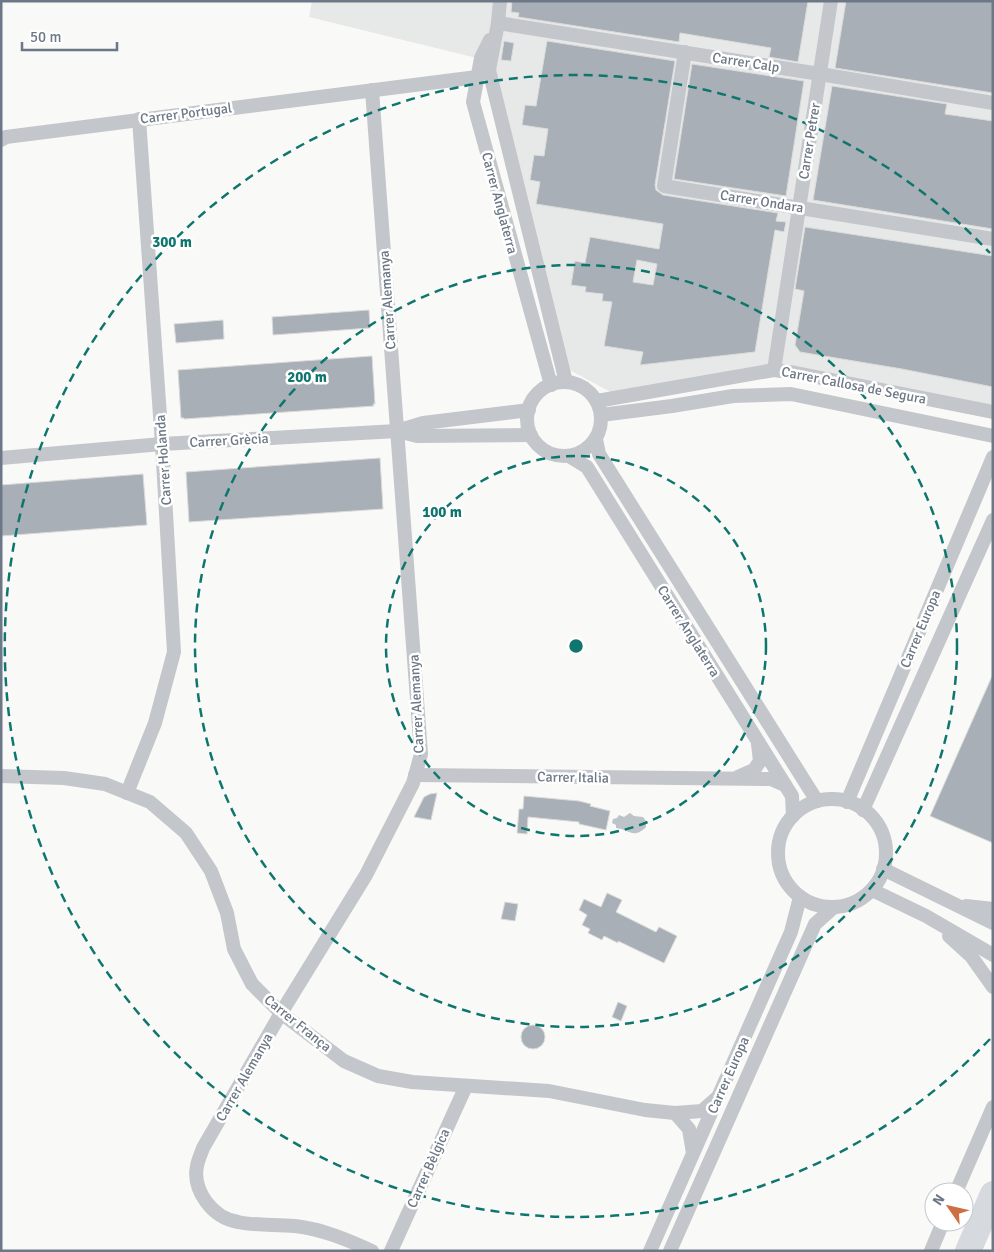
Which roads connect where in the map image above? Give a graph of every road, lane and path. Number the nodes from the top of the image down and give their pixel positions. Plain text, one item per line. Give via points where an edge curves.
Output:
1 (500, 1) edge
2 (832, 1) edge
3 (498, 23) junction
4 (685, 52) junction
5 (820, 74) junction
6 (477, 77) junction
7 (372, 90) junction
8 (993, 103) edge
9 (139, 119) junction
10 (1, 140) edge
11 (799, 207) junction
12 (993, 238) edge
13 (774, 370) junction
14 (566, 382) junction
15 (551, 385) junction
16 (599, 408) junction
17 (528, 410) junction
18 (993, 412) edge
19 (397, 430) junction
20 (531, 435) junction
21 (993, 436) edge
22 (596, 439) junction
23 (162, 444) junction
24 (568, 456) junction
25 (993, 457) edge
26 (1, 458) edge
27 (993, 520) edge
28 (758, 741) junction
29 (415, 775) junction
30 (1, 776) edge
31 (732, 779) junction
32 (784, 784) junction
33 (127, 793) junction
34 (817, 801) junction
35 (847, 802) junction
36 (863, 810) junction
37 (793, 816) junction
38 (883, 869) junction
39 (872, 890) junction
40 (800, 897) junction
41 (956, 905) junction
42 (833, 908) junction
43 (993, 909) edge
44 (926, 916) junction
45 (993, 923) edge
46 (993, 955) edge
47 (993, 987) edge
48 (281, 1013) junction
49 (466, 1086) junction
50 (718, 1096) junction
51 (993, 1107) edge
52 (675, 1113) junction
53 (693, 1153) junction
54 (960, 1182) edge
55 (993, 1194) edge
56 (939, 1232) edge
57 (993, 1240) edge
58 (372, 1251) edge
59 (391, 1251) edge
60 (650, 1251) edge
61 (670, 1251) edge
62 (931, 1251) edge
63 (968, 1251) edge
64 (988, 1251) edge

1 - 3 street
2 - 5 street, Carrer Petrer
3 - 4 street, Carrer Calp
3 - 6 street, Carrer Anglaterra via 481,58
3 - 14 street via 489,70
4 - 5 street, Carrer Calp
4 - 11 street, Carrer Ondara via 664,186
5 - 8 street, Carrer Calp
5 - 11 street, Carrer Petrer
6 - 7 street, Carrer Portugal
6 - 15 street, Carrer Anglaterra via 472,102
7 - 9 street, Carrer Portugal
7 - 19 street, Carrer Alemanya
9 - 10 street, Carrer Portugal
9 - 23 street, Carrer Holanda
11 - 12 street, Carrer Ondara
11 - 13 street, Carrer Petrer
13 - 16 street, Carrer Callosa de Segura
13 - 18 street, Carrer Callosa de Segura
14 - 15 street
14 - 16 street via 583,387
15 - 17 street via 541,390
16 - 21 street, Carrer Callosa de Segura via 672,406 733,396 791,394
16 - 22 street via 601,427
17 - 19 street, Carrer Grècia via 423,423
17 - 20 street
19 - 20 street, Carrer Grècia via 417,436
19 - 23 street, Carrer Grècia
19 - 29 street, Carrer Alemanya via 421,754
20 - 24 street via 549,453
22 - 24 street via 584,451
22 - 34 street, Carrer Anglaterra via 599,454
23 - 26 street, Carrer Grècia
23 - 33 street, Carrer Holanda via 174,652 154,723
24 - 28 street, Carrer Anglaterra via 587,467
25 - 35 street, Carrer Europa
27 - 36 street, Carrer Europa
28 - 31 street, Carrer Italia via 760,761 754,770
28 - 32 street, Carrer Anglaterra
29 - 31 street, Carrer Italia
29 - 48 street, Carrer Alemanya via 366,876
30 - 33 street, Carrer França via 64,778 105,784
31 - 32 street, Carrer Italia via 771,779
32 - 37 street, Carrer Anglaterra via 792,796
33 - 48 street, Carrer França via 150,802 186,833 211,871 227,913 234,949 252,984
34 - 35 street
34 - 37 street
35 - 36 street
36 - 38 street via 882,833 885,847
37 - 40 street via 781,834 778,853 780,870
38 - 39 street
38 - 41 street
39 - 42 street via 851,904
39 - 44 street
40 - 42 street via 816,905
40 - 50 street, Carrer Europa via 791,932
41 - 43 street
41 - 45 street
42 - 61 street, Carrer Europa via 815,924
44 - 46 street
44 - 47 street via 971,956
48 - 49 street, Carrer França via 344,1061 378,1076
48 - 58 street, Carrer Alemanya via 203,1148 196,1166 196,1182 205,1201 217,1213 236,1222 296,1226 330,1234
49 - 52 street, Carrer França via 548,1091
49 - 59 street, Carrer Bèlgica
50 - 52 street, Carrer França via 702,1111
50 - 53 street, Carrer Europa
51 - 54 street
52 - 53 street via 689,1129
53 - 60 street, Carrer Europa
55 - 63 highway
56 - 62 street
57 - 64 highway

